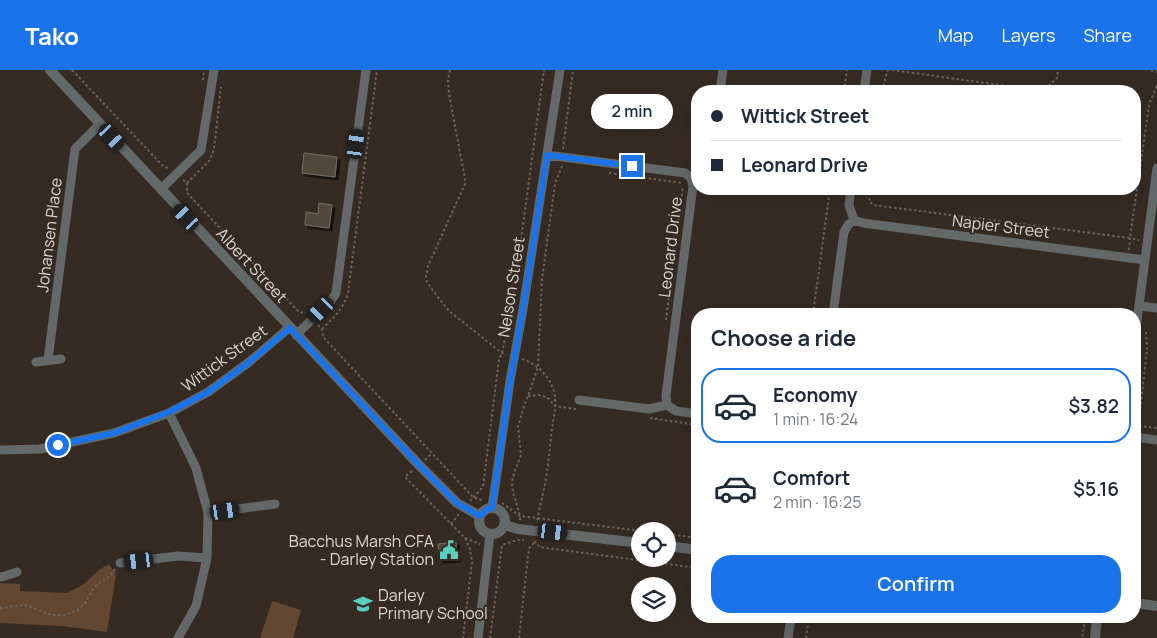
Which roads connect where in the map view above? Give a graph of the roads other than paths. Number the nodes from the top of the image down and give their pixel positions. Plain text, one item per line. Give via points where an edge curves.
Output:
1 (50, 70) edge
2 (214, 70) edge
3 (366, 70) edge
4 (560, 70) edge
5 (723, 70) edge
6 (867, 70) edge
7 (721, 85) edge
8 (865, 85) edge
9 (100, 124) junction
10 (547, 155) junction
11 (1157, 168) edge
12 (691, 180) edge
13 (161, 189) junction
14 (850, 195) edge
15 (1155, 197) edge
16 (854, 220) junction
17 (1145, 260) junction
18 (1139, 306) joint
19 (834, 308) edge
20 (1157, 308) edge
21 (293, 331) junction
22 (61, 358) dead end
23 (48, 360) junction
24 (36, 362) dead end
25 (579, 400) dead end
26 (667, 405) junction
27 (169, 412) junction
28 (691, 413) edge
29 (1141, 438) edge
30 (1157, 440) edge
31 (0, 450) edge
32 (275, 504) dead end
33 (492, 505) junction
34 (208, 513) junction
35 (480, 516) junction
36 (505, 525) junction
37 (490, 534) junction
38 (631, 542) edge
39 (676, 547) edge
40 (691, 549) edge
41 (206, 558) junction
42 (120, 563) road end
43 (17, 572) dead end
44 (0, 576) edge
45 (1141, 604) edge
46 (1157, 606) edge
47 (790, 623) edge
48 (1096, 623) edge
49 (178, 638) edge
50 (478, 638) edge
51 (788, 638) edge
52 (1095, 638) edge

1 - 9 street, Albert Street
2 - 13 street via 201,150
3 - 21 street, Wittick Street via 336,293 312,319
4 - 10 street, Nelson Street
5 - 7 street
6 - 8 street
9 - 13 street, Albert Street
9 - 23 street, Johansen Place via 76,149
10 - 12 street, Leonard Drive via 685,173
10 - 33 street, Nelson Street
11 - 15 street
12 - 26 street, Leonard Drive
13 - 21 street, Albert Street
14 - 16 street
15 - 17 street
16 - 17 street, Napier Street
16 - 19 street via 844,232
17 - 18 street
18 - 20 street
21 - 27 street, Wittick Street via 208,392
21 - 35 street, Albert Street via 457,503
22 - 23 street
23 - 24 street
25 - 26 street via 649,409
26 - 28 street via 676,411
27 - 31 street, Wittick Street via 114,433 40,449
27 - 34 street via 196,468
29 - 30 street
32 - 34 street
33 - 35 street
33 - 36 street via 503,513
34 - 41 street
35 - 37 street via 481,528
36 - 37 street via 500,532
36 - 38 street
37 - 50 street
39 - 40 street
41 - 42 street via 178,556
41 - 49 street via 196,606
43 - 44 street
45 - 46 street
47 - 51 street
48 - 52 street

